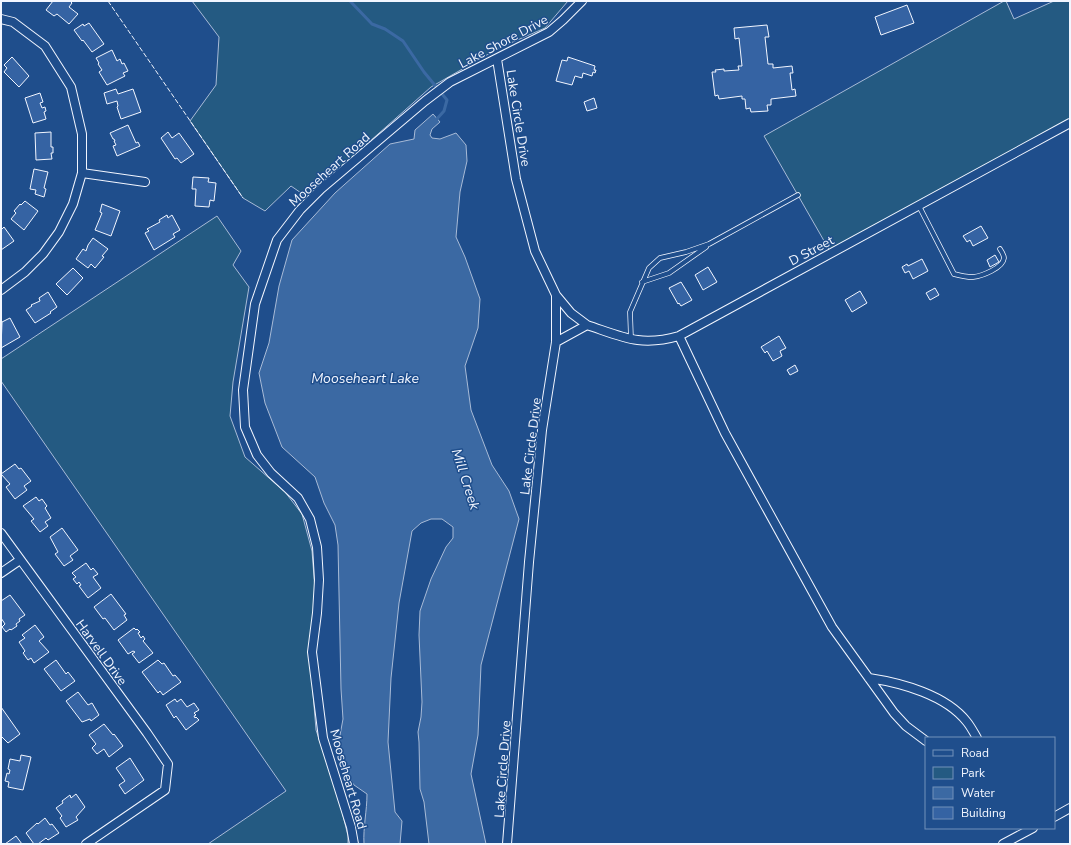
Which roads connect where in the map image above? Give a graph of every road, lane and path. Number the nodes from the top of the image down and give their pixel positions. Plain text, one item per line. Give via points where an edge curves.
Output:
1 (582, 1) edge
2 (1, 19) edge
3 (497, 58) junction
4 (450, 82) joint
5 (1070, 124) edge
6 (82, 173) junction
7 (145, 182) dead end
8 (798, 195) dead end
9 (919, 206) junction
10 (709, 244) junction
11 (1000, 249) dead end
12 (642, 282) junction
13 (1, 290) edge
14 (556, 294) junction
15 (588, 325) junction
16 (678, 336) junction
17 (631, 340) junction
18 (556, 342) junction
19 (1, 533) edge
20 (20, 560) junction
21 (1, 573) edge
22 (869, 678) junction
23 (976, 737) edge
24 (925, 740) edge
25 (1070, 808) edge
26 (1055, 816) edge
27 (1022, 831) edge
28 (86, 844) edge
29 (354, 844) edge
30 (507, 844) edge
31 (1003, 844) edge

1 - 3 street, Lake Shore Drive via 549,32
2 - 6 street via 13,22 44,46 71,87 82,134
3 - 4 street, Lake Shore Drive
3 - 14 street, Lake Circle Drive via 516,178 536,251
4 - 29 street, Mooseheart Road via 321,189 300,210 277,240 255,304 243,390 245,427 257,455 271,473 298,498 310,519 319,580 312,652 323,738 352,827
5 - 9 street, D Street
6 - 7 street
6 - 13 street via 73,204 43,254
8 - 10 lane
9 - 11 lane via 954,274 974,277 988,272 1001,264 1004,256
9 - 16 street, D Street
10 - 12 lane via 669,273
10 - 12 lane via 660,258 649,268
12 - 17 lane via 630,312
14 - 15 street, D Street
14 - 18 street, Lake Circle Drive
15 - 17 street, D Street
15 - 18 street
16 - 17 street, D Street via 662,341
16 - 22 street via 725,433 832,627
18 - 30 street, Lake Circle Drive via 542,430 529,562
19 - 20 street, Harvell Drive
20 - 21 street
20 - 28 street, Harvell Drive via 168,764 165,790
22 - 23 street via 903,685 937,699 966,721
22 - 24 street via 894,713
25 - 26 street
27 - 31 street

